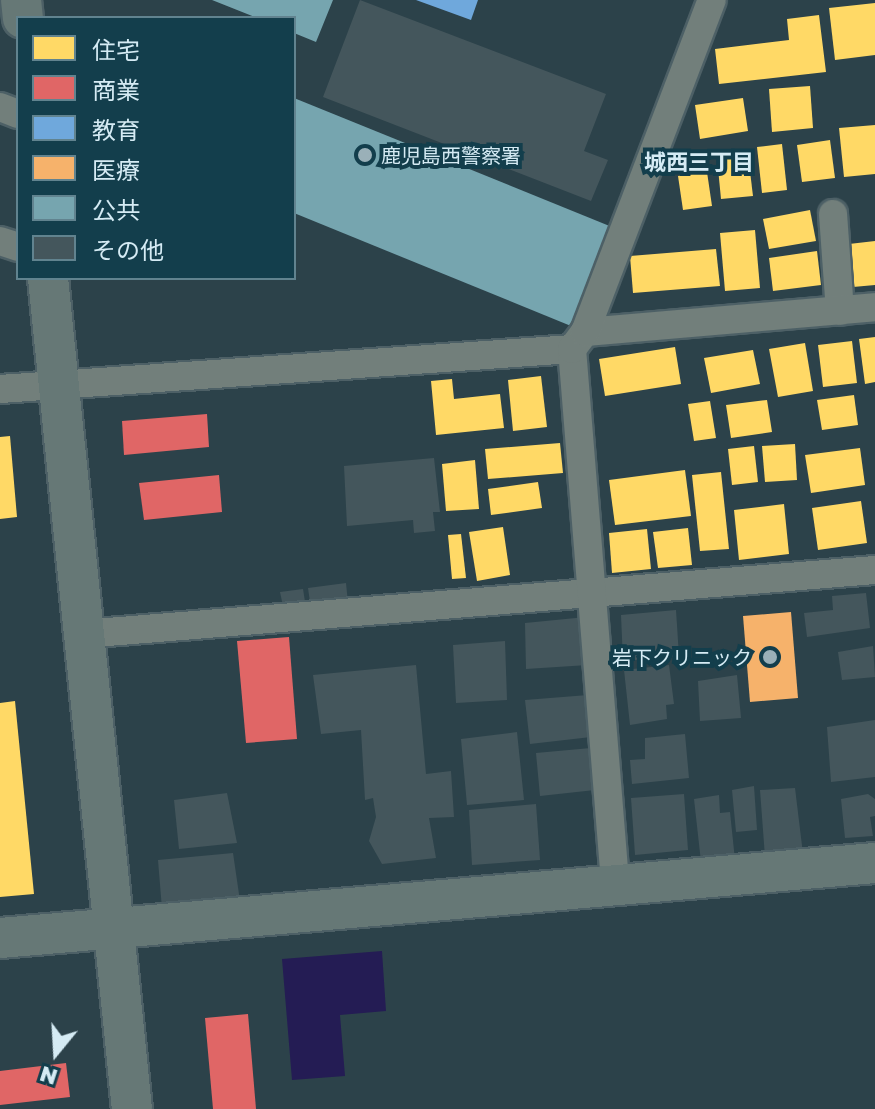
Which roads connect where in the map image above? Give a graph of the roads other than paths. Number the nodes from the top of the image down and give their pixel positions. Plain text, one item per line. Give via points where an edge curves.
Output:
1 (712, 0) edge
2 (833, 214) dead end
3 (48, 280) edge
4 (875, 307) edge
5 (840, 311) junction
6 (579, 340) junction
7 (59, 385) junction
8 (0, 389) edge
9 (875, 570) edge
10 (593, 594) junction
11 (83, 634) junction
12 (875, 863) edge
13 (615, 882) junction
14 (115, 926) junction
15 (0, 938) edge
16 (132, 1109) edge

1 - 6 street
2 - 5 street
3 - 7 street
4 - 5 street
5 - 6 street
6 - 7 street
6 - 10 street
7 - 8 street
7 - 11 street
9 - 10 street
10 - 11 street
10 - 13 street
11 - 14 street
12 - 13 street
13 - 14 street
14 - 15 street
14 - 16 street

